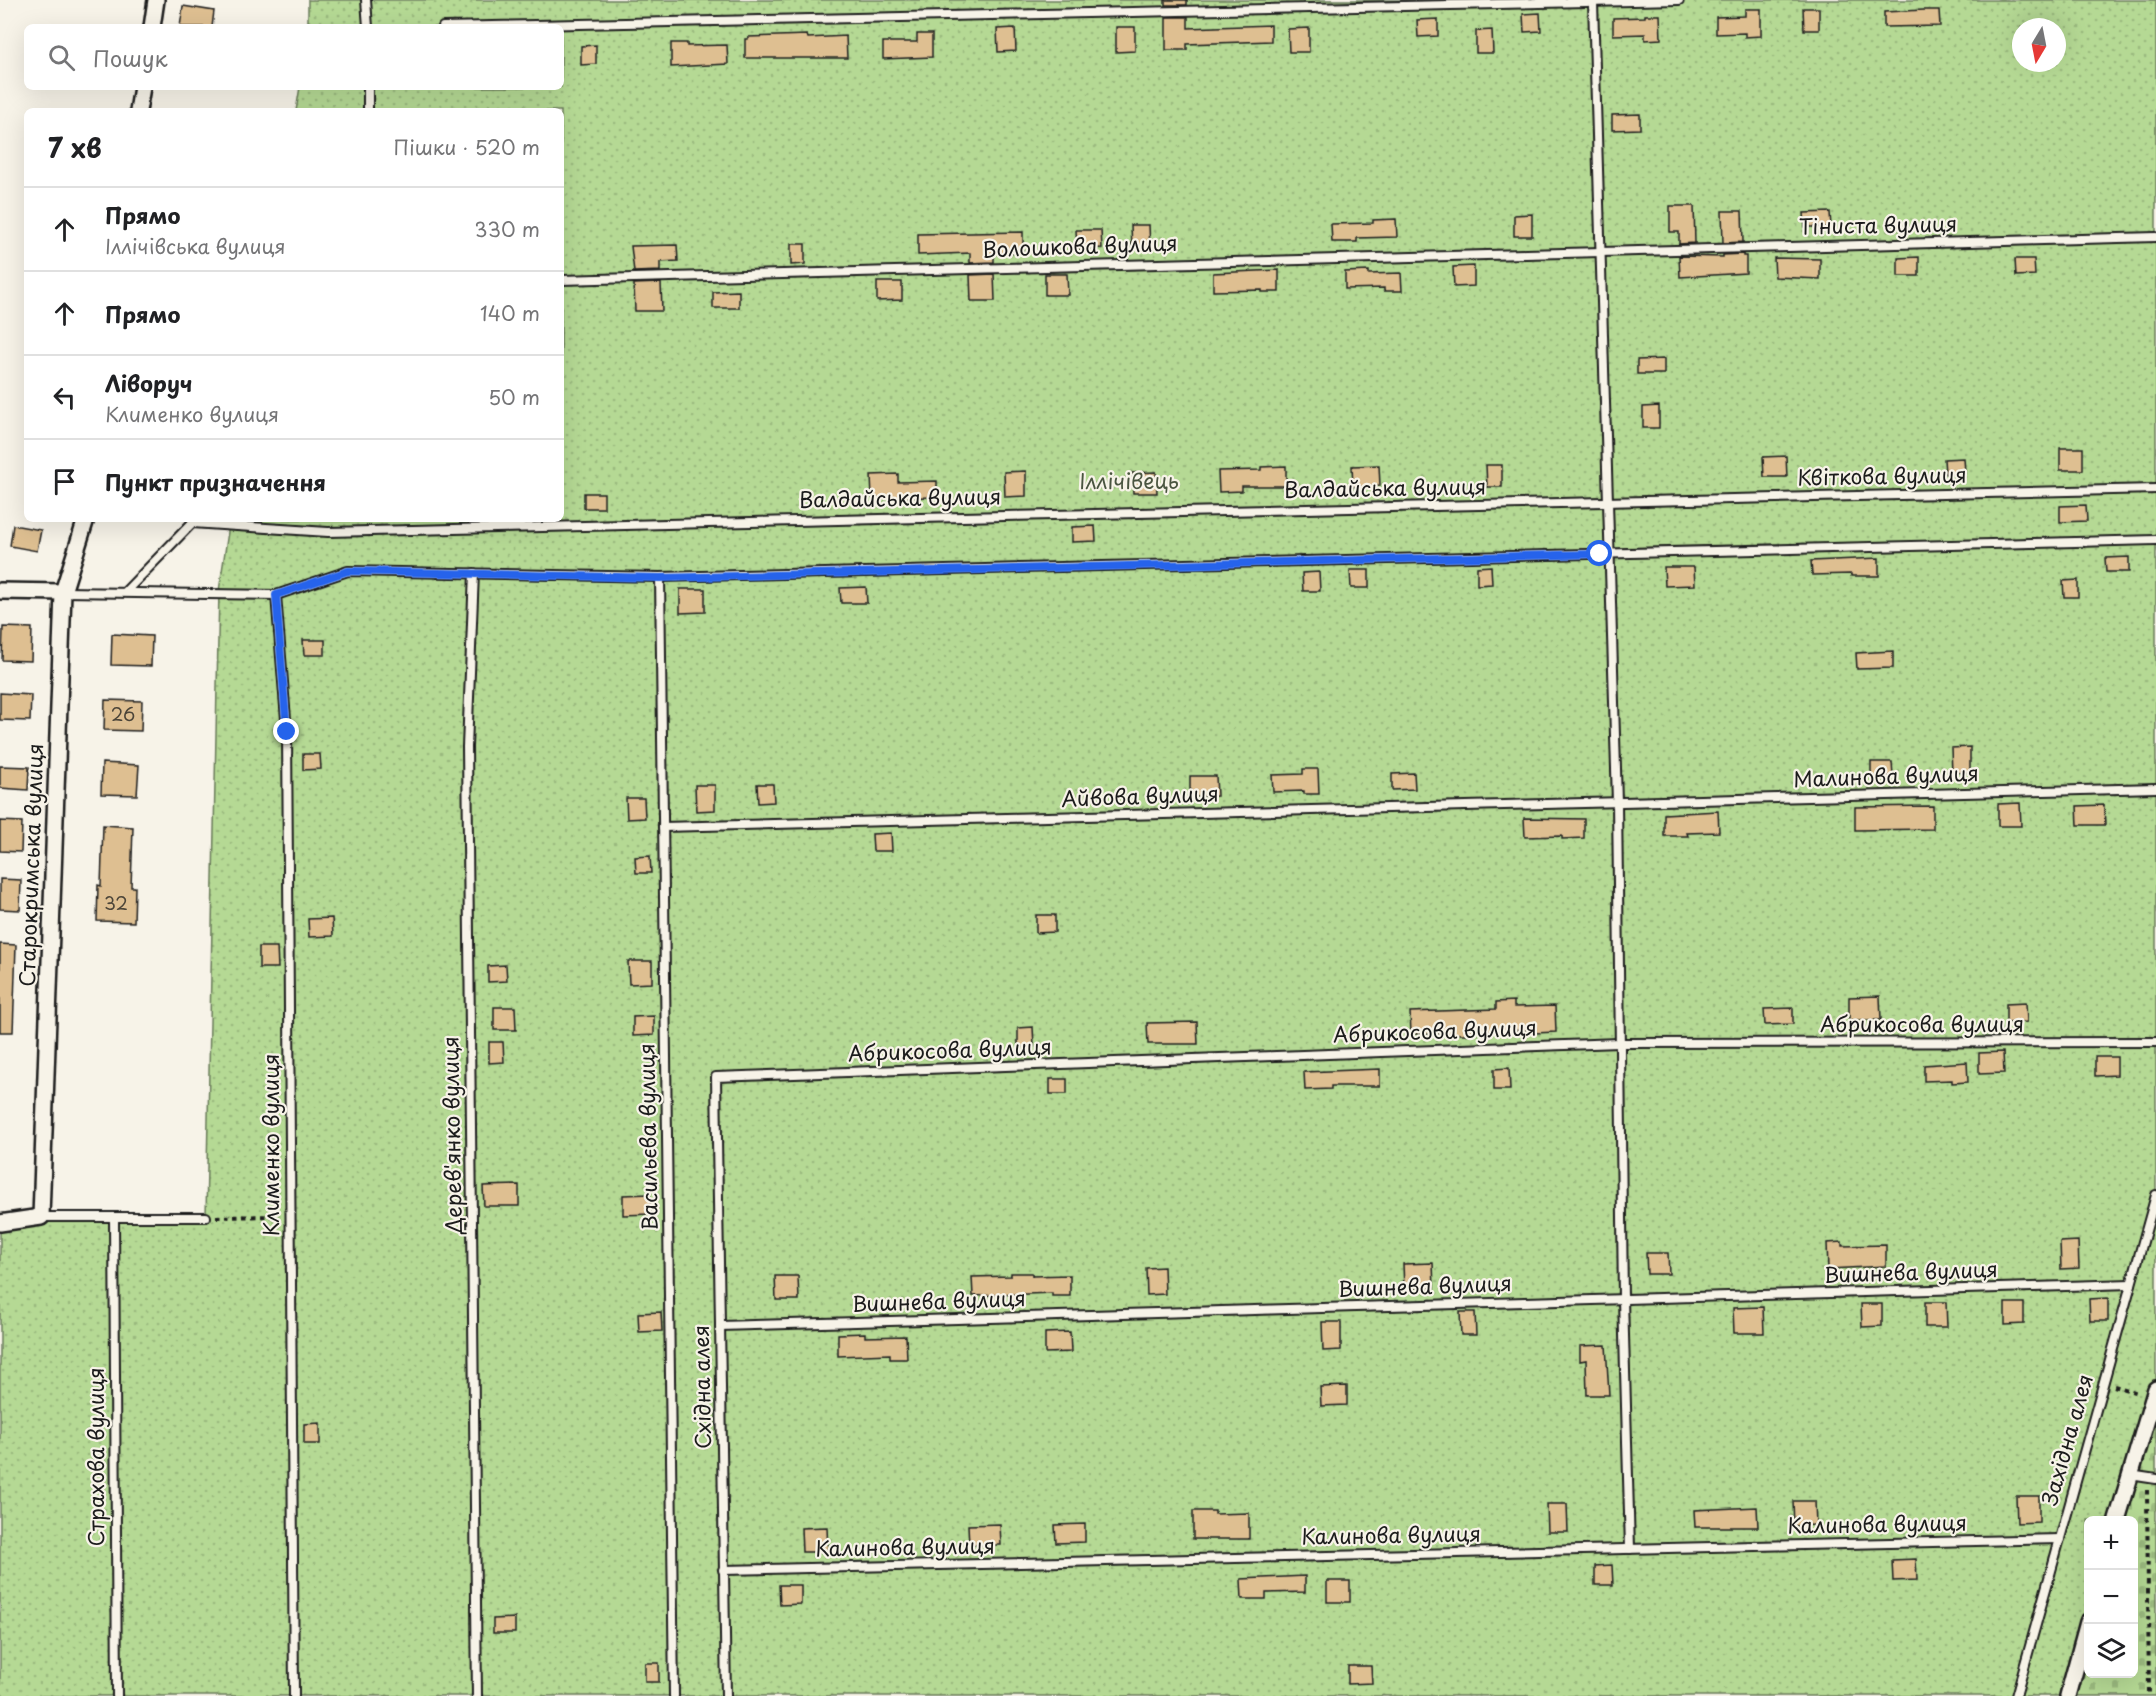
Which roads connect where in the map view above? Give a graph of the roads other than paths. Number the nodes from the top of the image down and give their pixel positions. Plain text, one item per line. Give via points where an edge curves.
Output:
1 (156, 0) edge
2 (366, 0) edge
3 (1679, 0) edge
4 (1593, 2) junction
5 (152, 24) edge
6 (368, 24) edge
7 (564, 24) edge
8 (142, 90) edge
9 (368, 90) edge
10 (138, 108) edge
11 (368, 108) edge
12 (2156, 237) edge
13 (1601, 251) junction
14 (564, 280) edge
15 (2156, 489) edge
16 (1608, 501) junction
17 (85, 522) edge
18 (193, 522) edge
19 (207, 522) edge
20 (2156, 540) edge
21 (1610, 554) junction
22 (474, 573) junction
23 (660, 578) junction
24 (0, 591) edge
25 (63, 592) junction
26 (125, 592) junction
27 (276, 595) junction
28 (2156, 788) edge
29 (1617, 802) junction
30 (663, 827) junction
31 (2156, 1042) edge
32 (1618, 1044) junction
33 (716, 1077) joint
34 (2156, 1195) edge
35 (206, 1216) road end
36 (41, 1217) junction
37 (114, 1217) junction
38 (0, 1223) edge
39 (2131, 1284) junction
40 (1623, 1299) junction
41 (720, 1326) junction
42 (2155, 1393) edge
43 (2130, 1475) junction
44 (2156, 1479) edge
45 (2118, 1516) edge
46 (2060, 1539) junction
47 (1630, 1549) junction
48 (723, 1570) junction
49 (2087, 1624) edge
50 (117, 1696) edge
51 (294, 1696) edge
52 (477, 1696) edge
53 (674, 1696) edge
54 (726, 1696) edge
55 (2016, 1696) edge
56 (2068, 1696) edge

1 - 5 street
2 - 6 lane
3 - 4 lane
4 - 7 lane
4 - 13 lane
8 - 10 street
9 - 11 lane
12 - 13 lane, Тіниста вулиця
13 - 14 lane, Волошкова вулиця
13 - 16 lane
15 - 16 lane, Квіткова вулиця
16 - 19 lane, Валдайська вулиця via 328,531
16 - 21 lane
17 - 25 street, Старокримська вулиця
18 - 26 lane
20 - 21 lane
21 - 23 lane
21 - 29 lane
22 - 23 lane
22 - 27 lane via 348,571
22 - 52 lane, Дерев'янко вулиця via 466,747
23 - 30 lane, Васильєва вулиця
24 - 25 street
25 - 26 lane
25 - 36 street, Старокримська вулиця
26 - 27 lane
27 - 51 lane, Клименко вулиця via 287,732
28 - 29 lane, Малинова вулиця
29 - 30 lane, Айвова вулиця
29 - 32 lane
30 - 53 lane, Васильєва вулиця
31 - 32 lane, Абрикосова вулиця
32 - 33 lane, Абрикосова вулиця
32 - 40 lane
33 - 41 lane, Східна алея
34 - 39 lane, Західна алея
35 - 37 lane
36 - 37 lane
36 - 38 street
37 - 50 lane, Страхова вулиця
39 - 40 lane, Вишнева вулиця
39 - 46 lane, Західна алея
40 - 41 lane, Вишнева вулиця
40 - 47 lane
41 - 48 lane, Східна алея
42 - 43 street
43 - 44 lane
43 - 45 street
46 - 47 lane, Калинова вулиця
46 - 55 lane, Західна алея
47 - 48 lane, Калинова вулиця
48 - 54 lane, Східна алея
49 - 56 street

